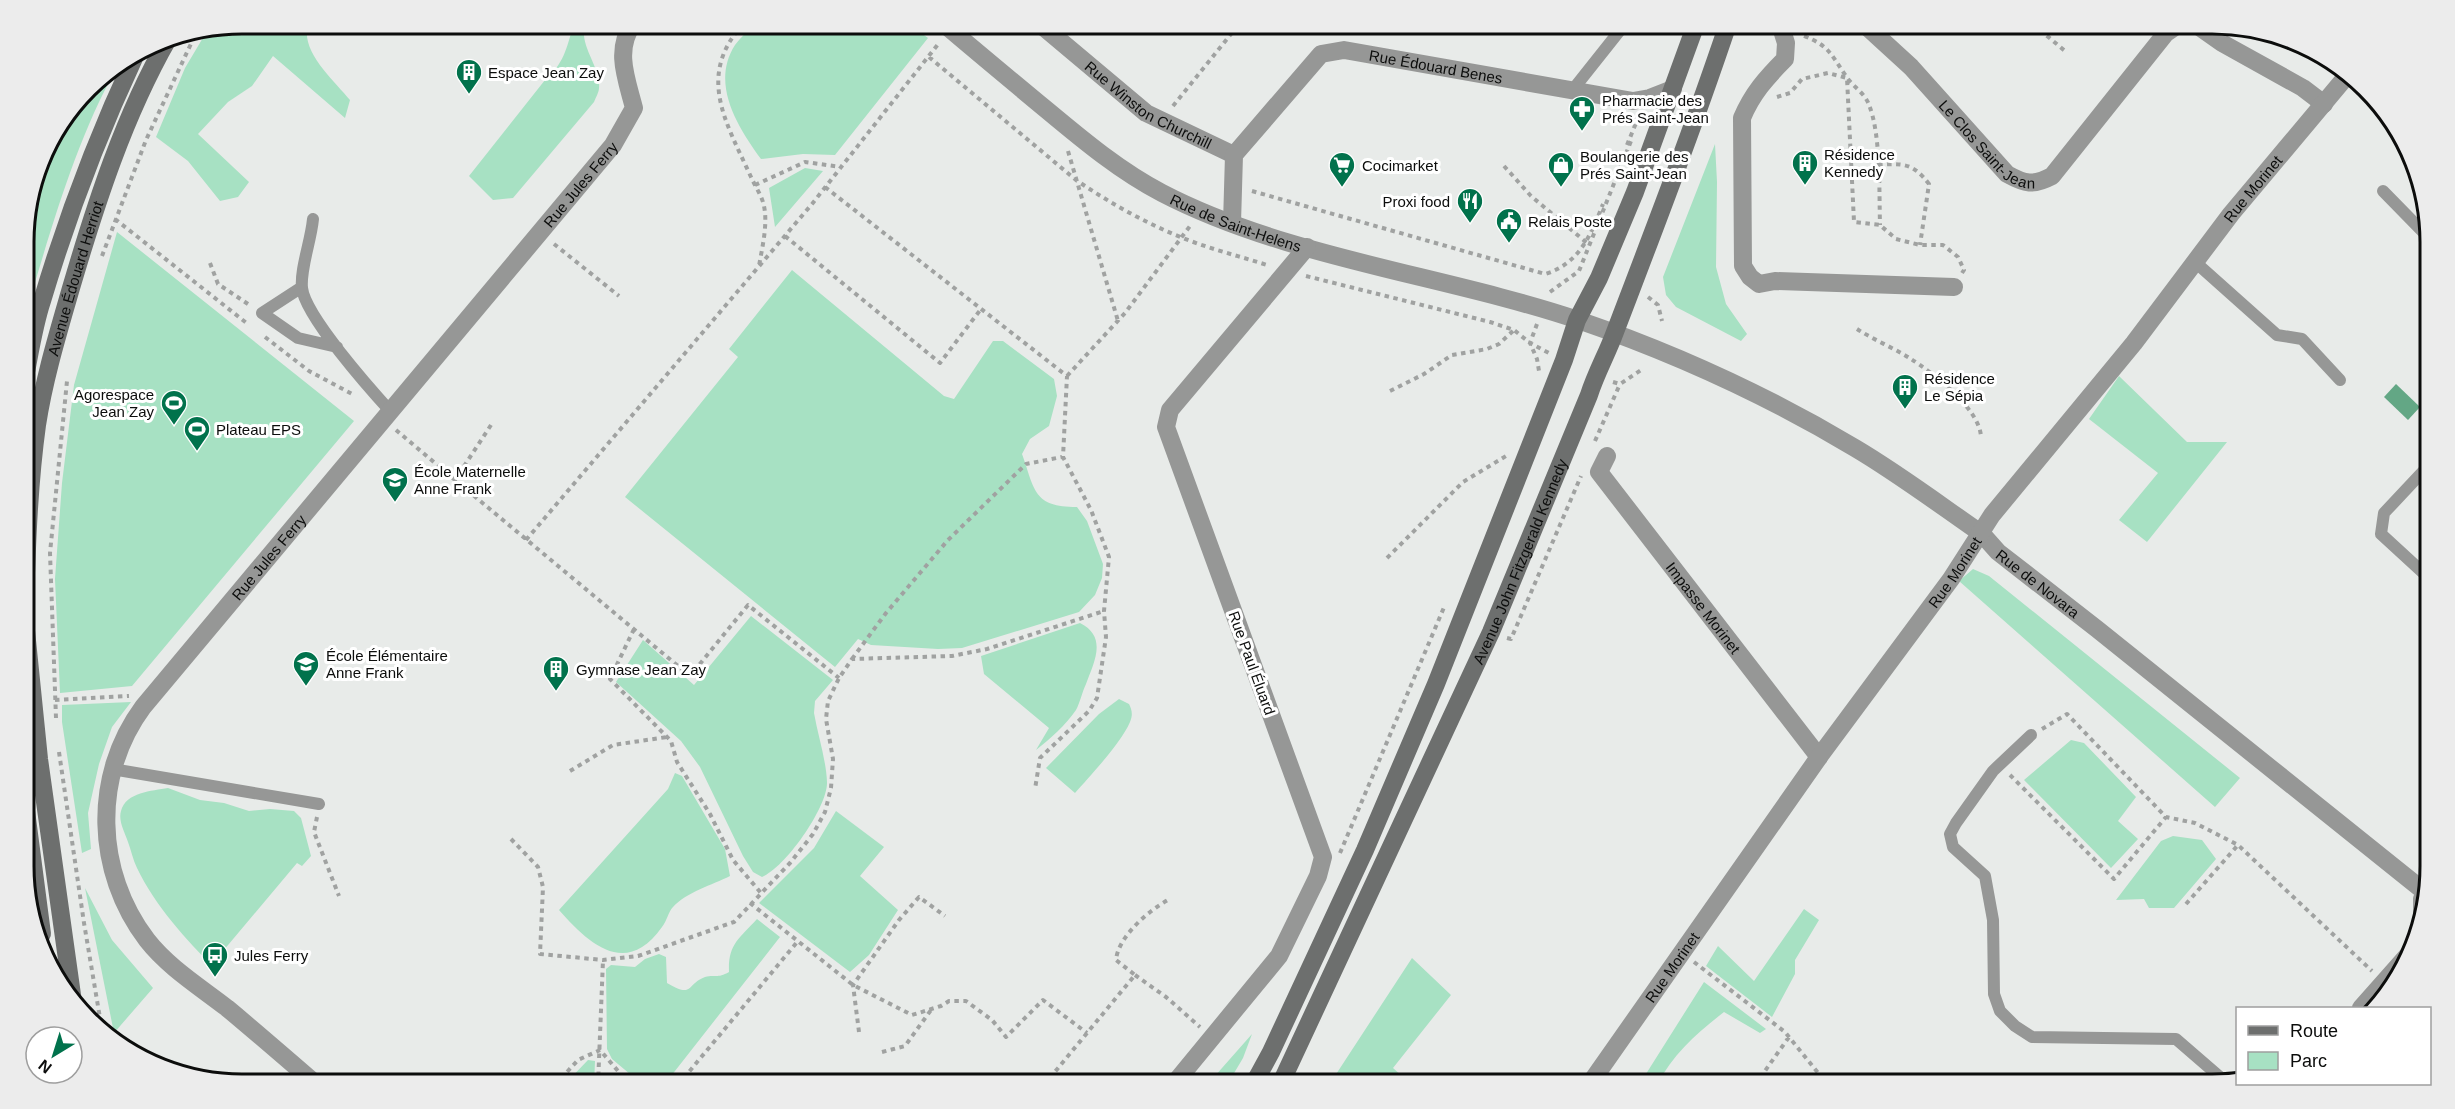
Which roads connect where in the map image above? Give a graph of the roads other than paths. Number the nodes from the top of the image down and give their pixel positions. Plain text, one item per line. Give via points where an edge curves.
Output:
1 (627, 34) edge
2 (955, 34) edge
3 (1052, 34) edge
4 (1617, 34) edge
5 (1693, 34) edge
6 (1725, 34) edge
7 (1783, 34) edge
8 (1875, 34) edge
9 (2165, 34) edge
10 (2209, 34) edge
11 (162, 52) edge
12 (129, 68) edge
13 (2343, 80) edge
14 (1673, 90) junction
15 (1570, 92) junction
16 (2324, 104) junction
17 (1234, 155) junction
18 (2383, 191) dead end
19 (313, 219) dead end
20 (1232, 223) junction
21 (2419, 228) edge
22 (1307, 247) junction
23 (2194, 261) junction
24 (302, 287) junction
25 (1954, 287) road end
26 (1577, 320) junction
27 (35, 331) edge
28 (1614, 334) junction
29 (338, 347) junction
30 (2340, 380) dead end
31 (388, 416) junction
32 (1600, 451) road end
33 (35, 457) edge
34 (2420, 475) edge
35 (1982, 534) junction
36 (2420, 570) edge
37 (34, 712) edge
38 (2031, 735) road end
39 (1819, 757) junction
40 (112, 769) junction
41 (319, 804) road end
42 (35, 880) edge
43 (2419, 887) edge
44 (38, 902) edge
45 (2391, 975) edge
46 (70, 983) edge
47 (2362, 1007) edge
48 (1259, 1074) edge
49 (1285, 1074) edge
50 (1596, 1074) edge
51 (2217, 1074) edge
52 (305, 1075) edge
53 (1182, 1075) edge

1 - 31 street, Rue Jules Ferry via 621,53 634,108 613,145
2 - 20 street, Rue de Saint-Helens via 1124,171 1162,194
3 - 17 street, Rue Winston Churchill via 1146,114
4 - 15 lane
5 - 14 main road, Avenue John Fitzgerald Kennedy
6 - 28 main road, Avenue John Fitzgerald Kennedy
7 - 25 street via 1785,59 1764,80 1742,118 1743,266 1750,277 1759,284 1775,281
8 - 9 street, Le Clos Saint-Jean via 1911,67 2007,174 2020,181 2038,183 2052,176
10 - 16 street
11 - 33 main road, Avenue Édouard Herriot via 103,185 57,338 38,423
12 - 27 main road, Avenue Édouard Herriot via 73,208
13 - 16 street, Rue Morinet
14 - 15 street, Rue Édouard Benes via 1642,100
14 - 26 main road, Avenue John Fitzgerald Kennedy via 1604,268
15 - 17 street, Rue Édouard Benes via 1344,50 1321,54
16 - 23 street, Rue Morinet
17 - 20 street
18 - 21 lane
19 - 24 lane
20 - 22 street, Rue de Saint-Helens
22 - 26 street, Rue de Saint-Helens
22 - 53 street, Rue Paul Éluard via 1170,410 1166,427 1323,857 1318,876 1279,956
23 - 30 lane via 2277,335 2302,339
23 - 35 street, Rue Morinet via 2134,344 1992,515
24 - 29 lane via 305,300
24 - 29 lane via 262,313 298,338
26 - 28 street, Rue de Saint-Helens
26 - 48 main road, Avenue John Fitzgerald Kennedy via 1436,684 1360,860
28 - 35 street, Rue de Novara via 1718,375 1803,418 1875,460
28 - 49 main road, Avenue John Fitzgerald Kennedy via 1491,632
29 - 31 lane
31 - 40 street, Rue Jules Ferry via 154,694 131,724
32 - 39 street, Impasse Morinet via 1599,472
34 - 36 lane via 2384,513 2381,534
35 - 39 street, Rue Morinet
35 - 43 street, Rue de Novara via 1998,552
37 - 46 main road
38 - 51 lane via 2000,765 1950,834 1953,847 1985,876 1993,920 1994,994 2000,1011 2032,1037 2176,1038
39 - 50 street, Rue Morinet
40 - 41 lane
40 - 52 street, Rue Jules Ferry via 106,802 112,869 131,915 148,942
42 - 44 main road
45 - 47 street

